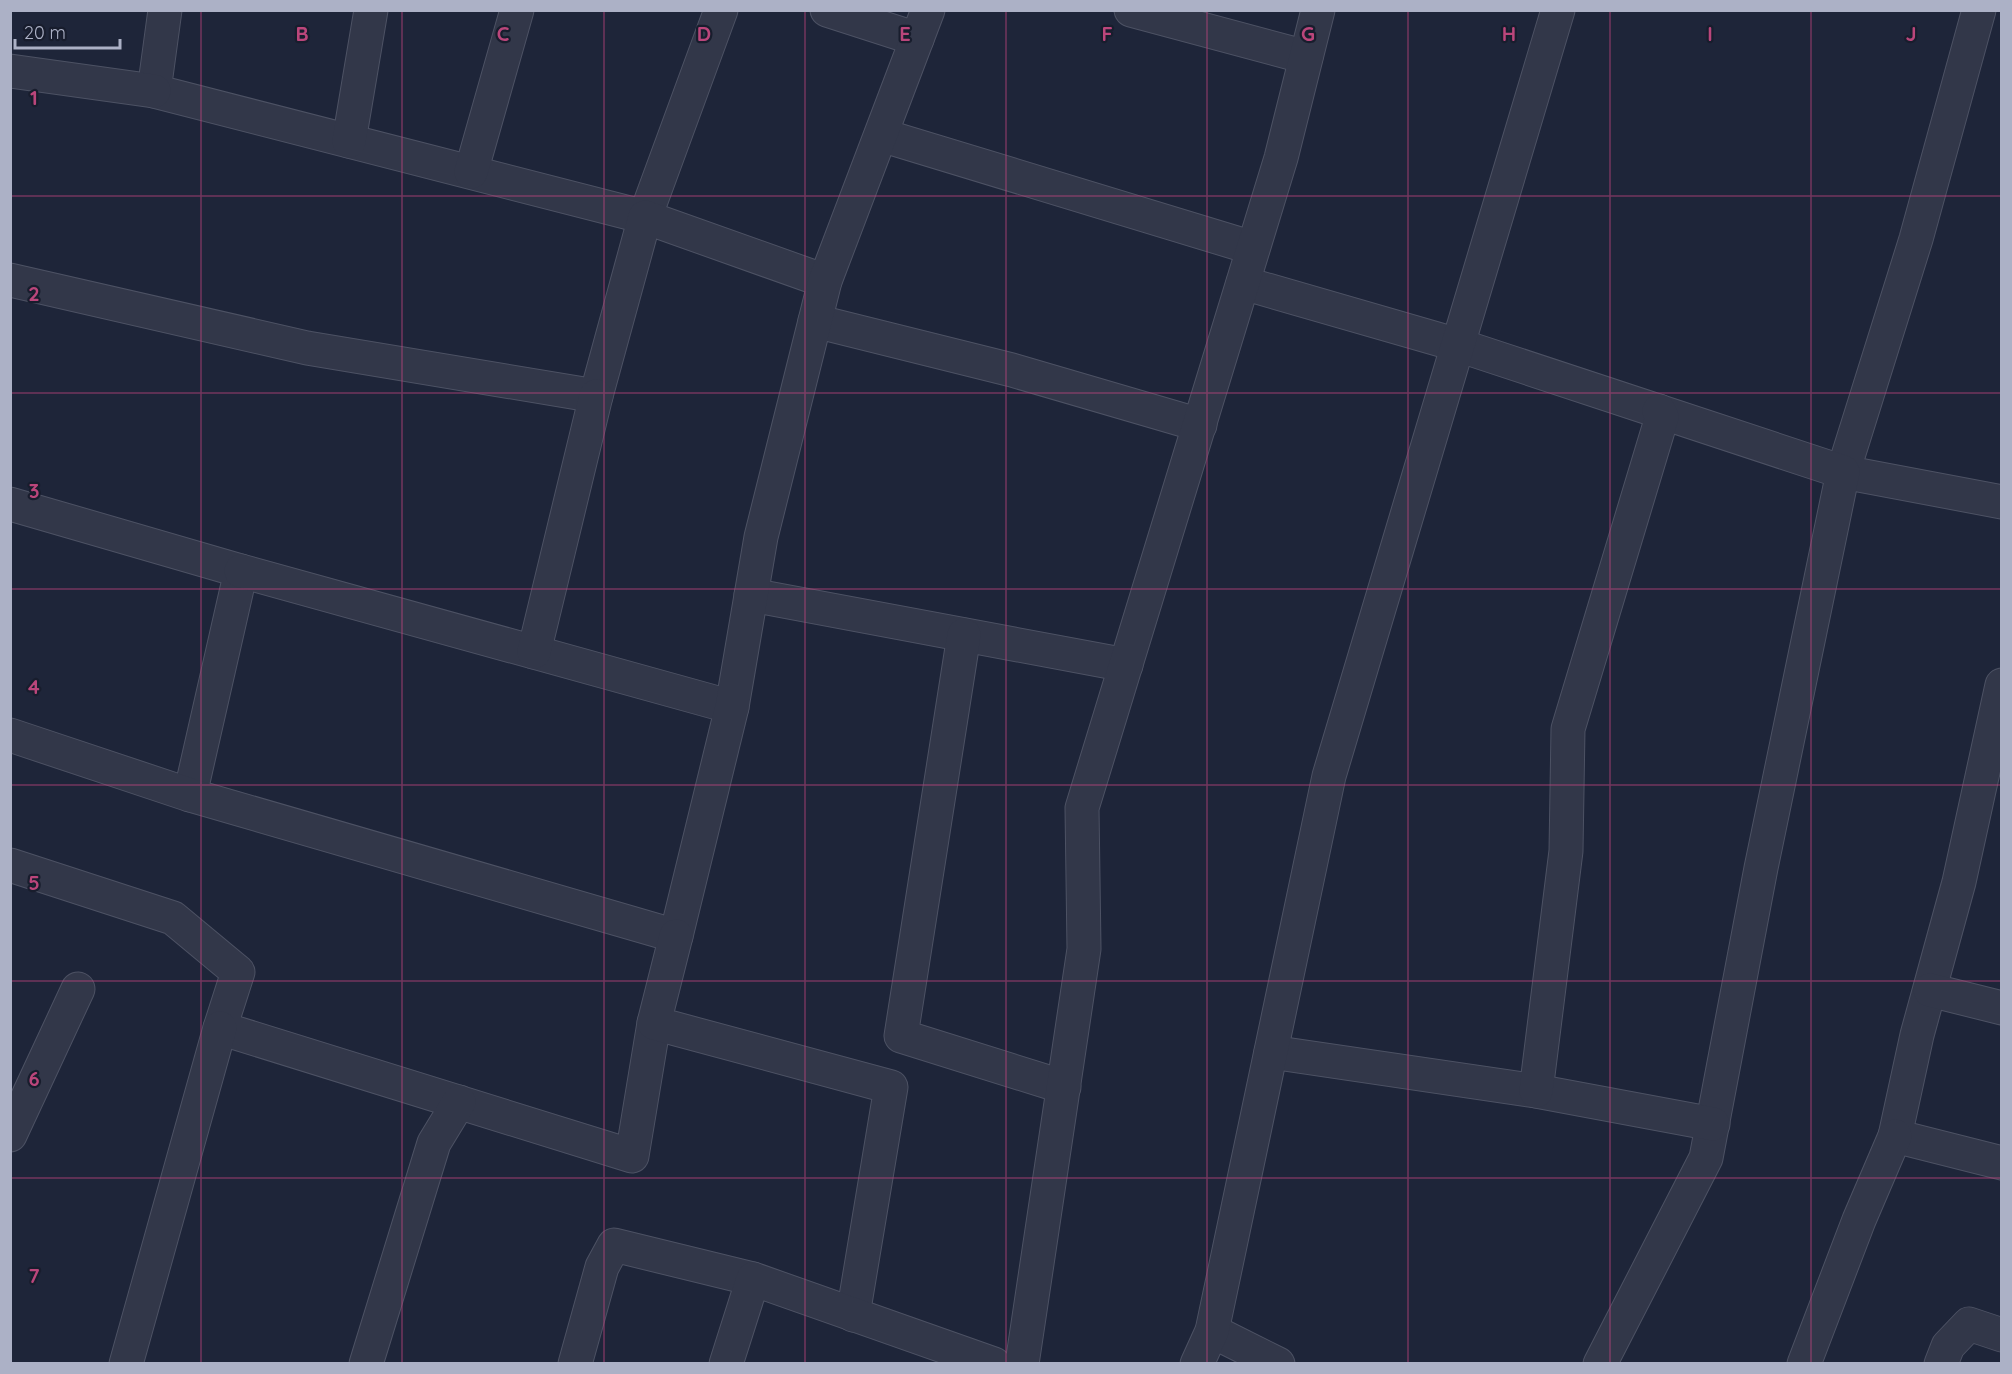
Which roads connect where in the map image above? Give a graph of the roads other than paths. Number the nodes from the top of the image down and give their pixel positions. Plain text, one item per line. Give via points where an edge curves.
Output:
1 (165, 10) edge
2 (371, 10) edge
3 (517, 10) edge
4 (721, 10) edge
5 (827, 10) edge
6 (1131, 10) edge
7 (1318, 10) edge
8 (1558, 10) edge
9 (1979, 10) edge
10 (922, 25) edge
11 (1306, 57) junction
12 (10, 71) edge
13 (154, 91) junction
14 (881, 135) junction
15 (349, 141) junction
16 (471, 172) junction
17 (645, 217) junction
18 (1253, 248) junction
19 (10, 280) edge
20 (825, 281) junction
21 (1243, 284) junction
22 (815, 321) junction
23 (1458, 345) junction
24 (596, 396) junction
25 (1659, 411) junction
26 (1200, 425) junction
27 (1843, 472) junction
28 (2001, 502) edge
29 (10, 504) edge
30 (241, 571) junction
31 (752, 595) junction
32 (964, 635) junction
33 (534, 652) junction
34 (1126, 665) junction
35 (2001, 685) edge
36 (732, 707) junction
37 (10, 735) edge
38 (190, 795) junction
39 (10, 865) edge
40 (676, 936) junction
41 (78, 989) dead end
42 (1930, 990) junction
43 (2001, 1008) edge
44 (654, 1023) junction
45 (220, 1028) junction
46 (901, 1036) junction
47 (1271, 1052) junction
48 (891, 1087) junction
49 (1064, 1087) junction
50 (1536, 1091) junction
51 (459, 1102) junction
52 (1713, 1124) junction
53 (10, 1136) edge
54 (1895, 1136) junction
55 (2001, 1163) edge
56 (753, 1279) junction
57 (854, 1315) junction
58 (1212, 1331) junction
59 (2001, 1335) edge
60 (936, 1354) edge
61 (126, 1364) edge
62 (366, 1364) edge
63 (575, 1364) edge
64 (726, 1364) edge
65 (994, 1364) edge
66 (1022, 1364) edge
67 (1197, 1364) edge
68 (1278, 1364) edge
69 (1600, 1364) edge
70 (1804, 1364) edge
71 (1941, 1364) edge

1 - 13 street
2 - 15 street
3 - 16 street
4 - 17 street
5 - 10 street
6 - 11 street
7 - 11 street
8 - 23 street
9 - 27 street via 1916,239
10 - 14 street
11 - 18 street
12 - 13 street
13 - 15 street
14 - 18 street
14 - 20 street
15 - 16 street
16 - 17 street
17 - 20 street
17 - 24 street
18 - 21 street
19 - 24 street via 308,348
20 - 22 street
21 - 23 street
21 - 26 street
22 - 26 street via 1012,370
22 - 31 street via 761,537
23 - 25 street
23 - 47 street via 1329,776
24 - 33 street
25 - 27 street
25 - 50 street via 1662,417 1568,729 1566,851
26 - 34 street
27 - 28 street
27 - 52 street
29 - 30 street
30 - 33 street
30 - 38 street
31 - 32 street
31 - 36 street
32 - 34 street
32 - 46 street
33 - 36 street
34 - 49 street via 1082,808 1084,949
35 - 42 street via 1959,882
36 - 40 street
37 - 38 street
38 - 40 street
39 - 45 street via 173,918 238,972
40 - 44 street
41 - 53 street
42 - 43 street
42 - 54 street
44 - 48 street
44 - 51 street via 632,1156
45 - 51 street
45 - 61 street
46 - 48 street
46 - 49 street
47 - 50 street
47 - 58 street
48 - 57 street
49 - 66 street
50 - 52 street
51 - 62 street via 434,1143
52 - 69 street via 1706,1158
54 - 55 street
54 - 70 street via 1858,1220
56 - 57 street
56 - 63 street via 614,1245 602,1268
56 - 64 street
57 - 60 street
58 - 67 street
58 - 68 street
59 - 71 street via 1969,1324 1948,1346
60 - 65 street

